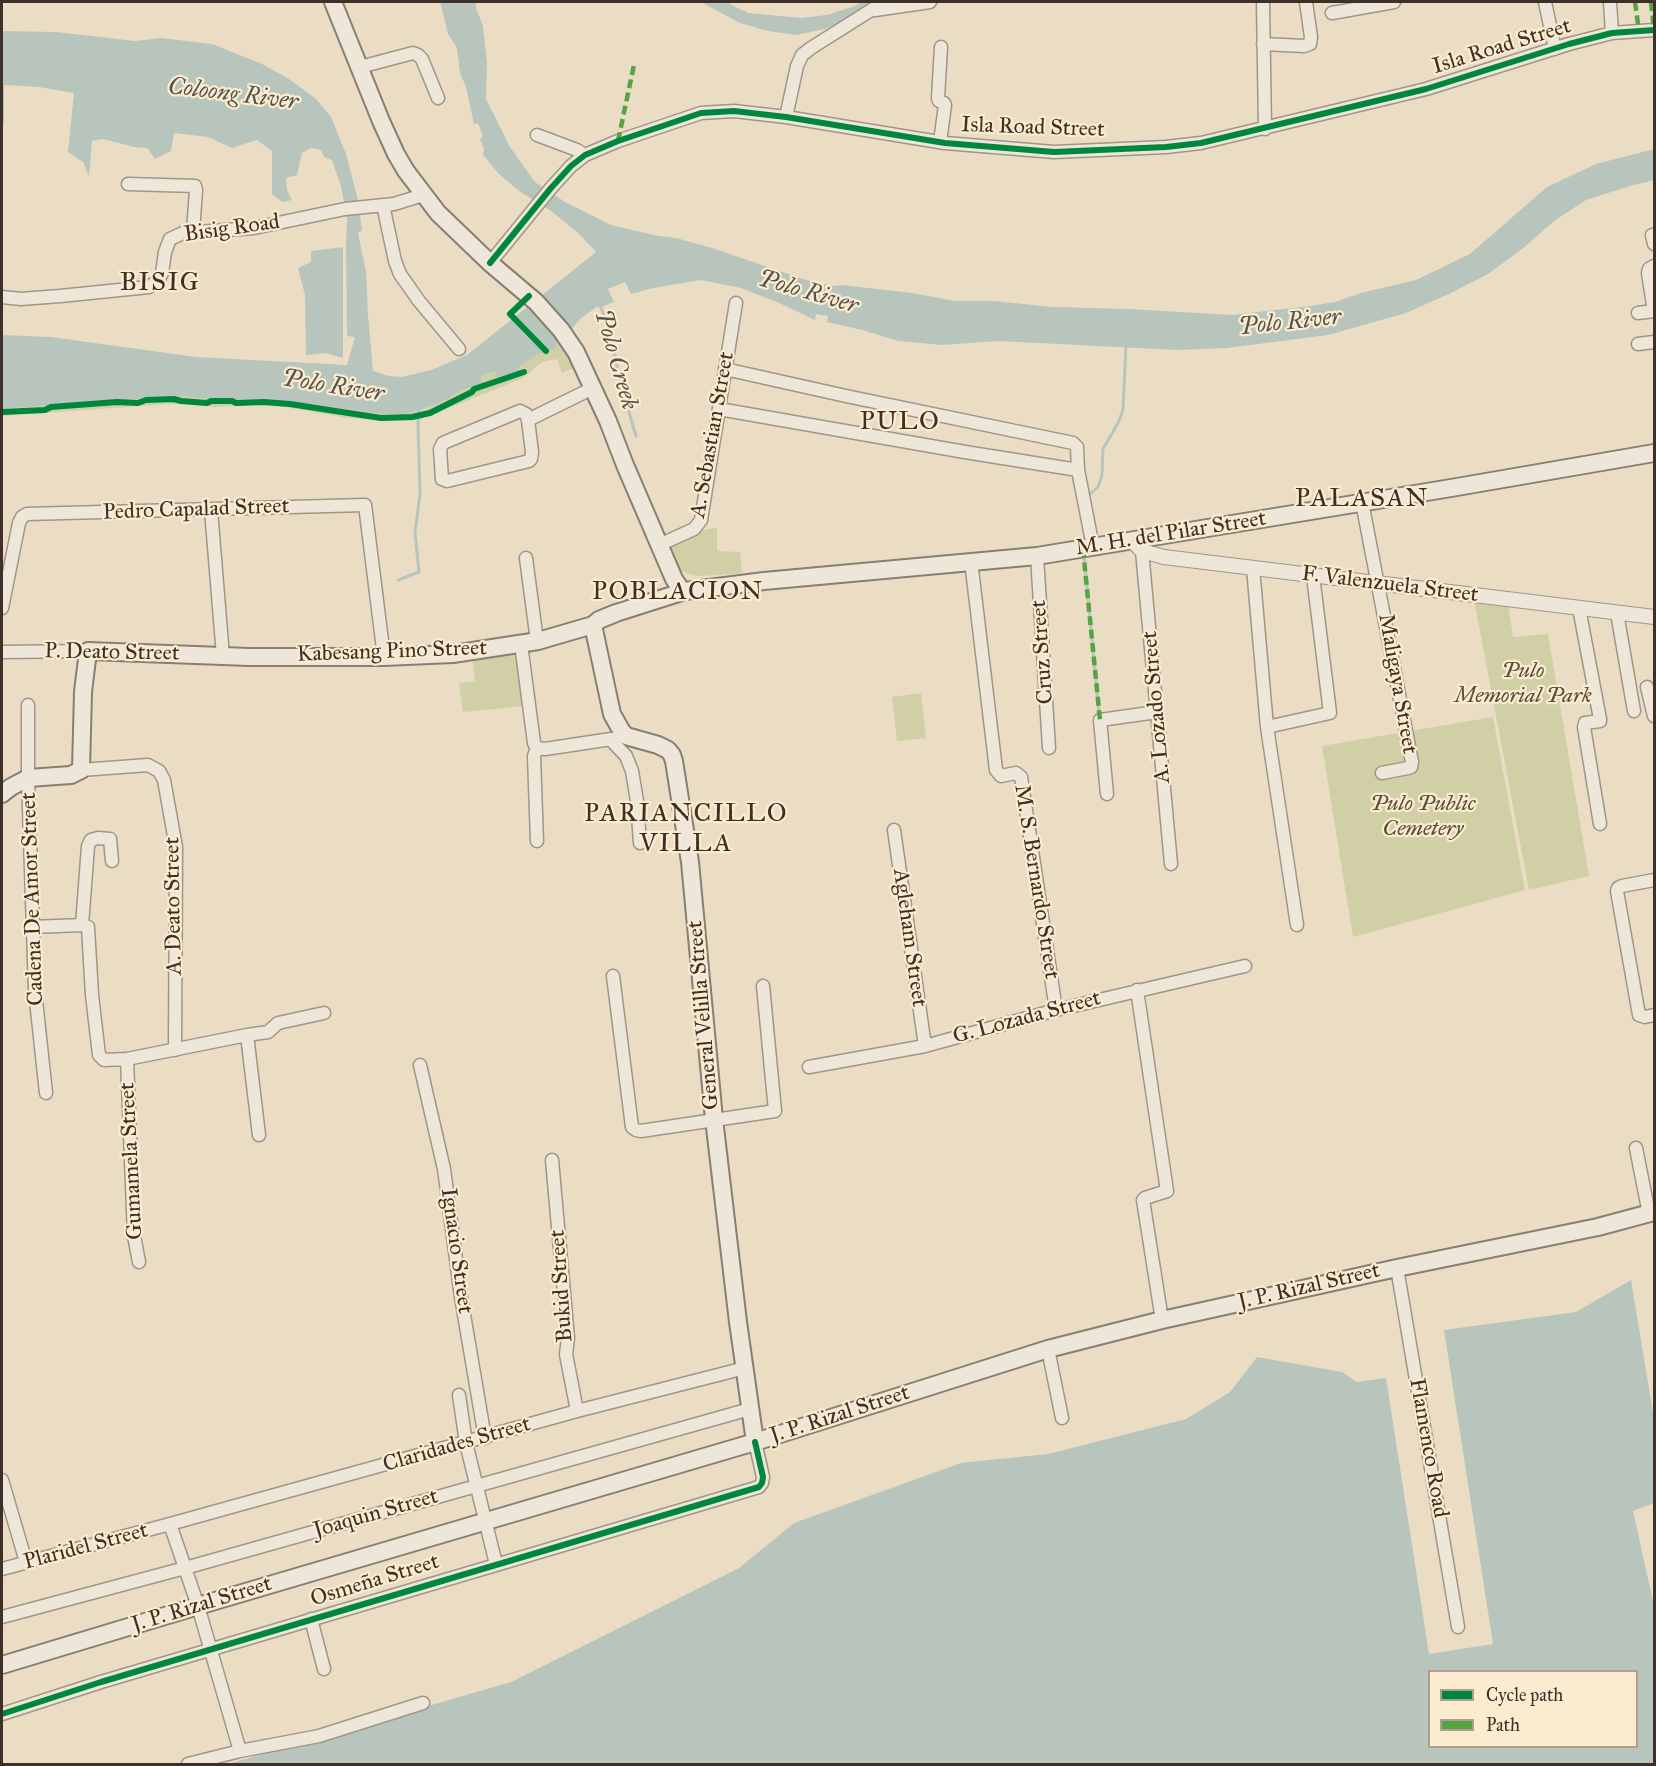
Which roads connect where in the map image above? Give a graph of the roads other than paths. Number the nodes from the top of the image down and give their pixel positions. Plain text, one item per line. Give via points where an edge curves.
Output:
1 (333, 2) edge
2 (884, 2) edge
3 (930, 2) edge
4 (1263, 2) edge
5 (1306, 2) edge
6 (1394, 2) edge
7 (1545, 2) edge
8 (1610, 2) edge
9 (1380, 3) edge
10 (1340, 8) edge
11 (868, 11) junction
12 (1654, 30) edge
13 (1612, 33) junction
14 (1263, 44) junction
15 (941, 47) dead end
16 (1555, 49) junction
17 (360, 67) junction
18 (438, 98) dead end
19 (786, 117) junction
20 (1265, 129) junction
21 (537, 135) dead end
22 (940, 142) junction
23 (581, 153) junction
24 (129, 184) dead end
25 (423, 195) junction
26 (383, 205) junction
27 (193, 232) junction
28 (490, 262) junction
29 (1654, 266) edge
30 (2, 297) edge
31 (736, 303) dead end
32 (1638, 313) dead end
33 (1654, 313) edge
34 (1654, 342) edge
35 (1638, 345) dead end
36 (459, 349) dead end
37 (726, 369) junction
38 (593, 388) junction
39 (719, 409) junction
40 (528, 420) junction
41 (1654, 454) edge
42 (1078, 470) junction
43 (1362, 502) junction
44 (211, 510) junction
45 (660, 545) junction
46 (1137, 546) junction
47 (1093, 547) junction
48 (1037, 555) junction
49 (526, 558) dead end
50 (972, 561) junction
51 (1253, 568) junction
52 (1313, 576) junction
53 (1379, 584) junction
54 (685, 591) junction
55 (2, 608) edge
56 (1579, 608) junction
57 (1617, 613) junction
58 (1654, 617) edge
59 (593, 625) junction
60 (529, 642) junction
61 (88, 651) junction
62 (2, 652) edge
63 (223, 656) junction
64 (384, 657) junction
65 (1647, 687) dead end
66 (28, 705) dead end
67 (1634, 711) dead end
68 (1157, 712) junction
69 (1654, 716) edge
70 (1267, 727) junction
71 (619, 738) junction
72 (537, 748) junction
73 (1049, 748) dead end
74 (81, 770) junction
75 (1382, 773) dead end
76 (28, 778) junction
77 (1107, 794) dead end
78 (2, 795) edge
79 (1600, 824) dead end
80 (894, 830) dead end
81 (537, 841) dead end
82 (640, 843) dead end
83 (112, 861) dead end
84 (1171, 864) dead end
85 (1654, 880) edge
86 (1297, 925) dead end
87 (82, 926) junction
88 (32, 927) junction
89 (1245, 966) dead end
90 (614, 976) dead end
91 (764, 986) dead end
92 (1137, 990) junction
93 (1056, 1010) junction
94 (324, 1012) dead end
95 (1654, 1015) edge
96 (247, 1035) junction
97 (925, 1046) junction
98 (176, 1050) junction
99 (127, 1059) junction
100 (420, 1065) dead end
101 (809, 1067) dead end
102 (46, 1093) dead end
103 (714, 1119) junction
104 (259, 1135) dead end
105 (1636, 1148) dead end
106 (552, 1160) dead end
107 (1652, 1213) edge
108 (139, 1262) dead end
109 (1397, 1268) junction
110 (1162, 1320) junction
111 (1048, 1349) junction
112 (745, 1368) junction
113 (459, 1395) dead end
114 (750, 1409) junction
115 (578, 1411) junction
116 (1062, 1418) dead end
117 (485, 1437) junction
118 (755, 1442) junction
119 (466, 1443) junction
120 (2, 1480) edge
121 (476, 1485) junction
122 (486, 1522) junction
123 (170, 1524) junction
124 (26, 1562) junction
125 (496, 1564) junction
126 (185, 1568) junction
127 (2, 1569) edge
128 (198, 1606) junction
129 (2, 1617) edge
130 (311, 1619) junction
131 (1458, 1627) dead end
132 (210, 1649) junction
133 (2, 1665) edge
134 (324, 1669) dead end
135 (423, 1703) dead end
136 (2, 1714) edge
137 (240, 1751) junction
138 (188, 1764) edge

1 - 17 main road
2 - 11 street
3 - 11 street
4 - 14 street
5 - 14 street via 1310,44
6 - 9 street
7 - 16 street
8 - 13 street
9 - 10 street
11 - 19 street via 802,55
12 - 13 street, Isla Road Street
13 - 16 street, Isla Road Street
14 - 20 street
15 - 22 street via 938,100 945,105
16 - 20 street, Isla Road Street via 1426,89
17 - 18 street via 413,53 422,58
17 - 25 main road via 396,154
19 - 22 street, Isla Road Street
19 - 23 street, Isla Road Street via 734,111 701,113
20 - 22 street, Isla Road Street via 1185,145 1054,152
21 - 23 street
23 - 28 street, Isla Road Street
24 - 27 street via 195,186
25 - 26 street, Bisig Road
25 - 28 main road
26 - 27 street, Bisig Road via 254,228
26 - 36 street via 400,274
27 - 30 street, Bisig Road via 170,239 162,273 149,287 21,299
28 - 38 main road via 561,330
29 - 33 street via 1648,273
31 - 37 street, A. Sebastian Street
32 - 33 street
34 - 35 street
37 - 39 street, A. Sebastian Street
37 - 42 street via 1070,442 1078,451
38 - 40 street
38 - 45 main road
39 - 42 street
39 - 45 street, A. Sebastian Street via 701,520 694,529
40 - 40 street via 520,411 442,443 442,479 529,461 532,452
41 - 43 main road, M. H. del Pilar Street
42 - 47 street
43 - 46 main road, M. H. del Pilar Street
43 - 53 street, Maligaya Street
44 - 55 street, Pedro Capalad Street via 27,514 19,523
44 - 63 street
44 - 64 street, Pedro Capalad Street via 365,505
45 - 54 main road via 676,584
46 - 47 main road, M. H. del Pilar Street
46 - 51 street, F. Valenzuela Street via 1164,557
46 - 68 street, A. Lozado Street
47 - 48 main road, M. H. del Pilar Street
48 - 50 main road, M. H. del Pilar Street
48 - 73 street, Cruz Street
49 - 60 street
50 - 54 main road, M. H. del Pilar Street
50 - 93 street, M. S. Bernardo Street via 996,770 1001,776 1016,773 1021,777
51 - 52 street, F. Valenzuela Street
51 - 70 street
52 - 53 street, F. Valenzuela Street
52 - 70 street via 1330,713
53 - 56 street, F. Valenzuela Street
53 - 75 street, Maligaya Street via 1412,762 1408,768
54 - 59 main road via 616,613
56 - 57 street, F. Valenzuela Street
56 - 79 street via 1600,719 1584,725
57 - 58 street, F. Valenzuela Street
57 - 67 street
59 - 60 main road, Kabesang Pino Street
59 - 71 main road via 612,714 621,730
60 - 64 main road, Kabesang Pino Street via 453,654
60 - 72 street
61 - 62 street, P. Deato Street
61 - 63 main road, P. Deato Street
61 - 74 main road via 82,692
63 - 64 main road, Kabesang Pino Street
65 - 69 street
66 - 76 street, Cadena De Amor Street
68 - 77 street via 1100,720
68 - 84 street, A. Lozado Street
70 - 86 street
71 - 72 street
71 - 82 street via 632,771
71 - 103 main road, General Velilla Street via 658,745 668,750 674,761 690,862
72 - 81 street
74 - 76 main road via 71,775
74 - 98 street, A. Deato Street via 148,765 159,771 164,780 176,847
76 - 78 main road
76 - 88 street, Cadena De Amor Street
80 - 97 street, Agleham Street
83 - 87 street via 110,839 91,840
85 - 95 street via 1622,886 1617,891 1638,1015
87 - 88 street
87 - 99 street, Gumamela Street via 89,929 99,1055 105,1060
88 - 102 street, Cadena De Amor Street
89 - 92 street, G. Lozada Street
90 - 103 street via 632,1127 641,1131
91 - 103 street via 775,1111
92 - 93 street, G. Lozada Street
92 - 110 street via 1167,1191 1143,1200
93 - 97 street, G. Lozada Street
94 - 96 street via 278,1023 268,1032
96 - 98 street
96 - 104 street
97 - 101 street, G. Lozada Street
98 - 99 street
99 - 108 street, Gumamela Street via 134,1236
100 - 117 street, Ignacio Street via 444,1169
103 - 112 main road, General Velilla Street
105 - 107 street
106 - 115 street, Bukid Street via 568,1338 566,1354
107 - 109 main road, J. P. Rizal Street
109 - 110 main road, J. P. Rizal Street
109 - 131 street, Flamenco Road
110 - 111 main road, J. P. Rizal Street
111 - 116 street
111 - 118 main road, J. P. Rizal Street
112 - 114 main road, General Velilla Street
112 - 115 street, Claridades Street
113 - 119 street
114 - 118 main road, General Velilla Street
114 - 121 street, Joaquin Street
115 - 117 street, Claridades Street
117 - 119 street, Claridades Street
118 - 122 main road, J. P. Rizal Street
118 - 125 street, Osmeña Street via 763,1477 759,1487
119 - 121 street
119 - 123 street, Claridades Street
120 - 124 street
121 - 122 street
121 - 126 street, Joaquin Street
122 - 125 street
122 - 128 main road, J. P. Rizal Street
123 - 124 street, Plaridel Street
123 - 126 street
124 - 127 street, Plaridel Street
125 - 130 street, Osmeña Street
126 - 128 street
126 - 129 street, Joaquin Street
128 - 132 street
128 - 133 main road, J. P. Rizal Street
130 - 132 street, Osmeña Street
130 - 134 street
132 - 136 street, Osmeña Street
132 - 137 street
135 - 137 street via 319,1736
137 - 138 street

